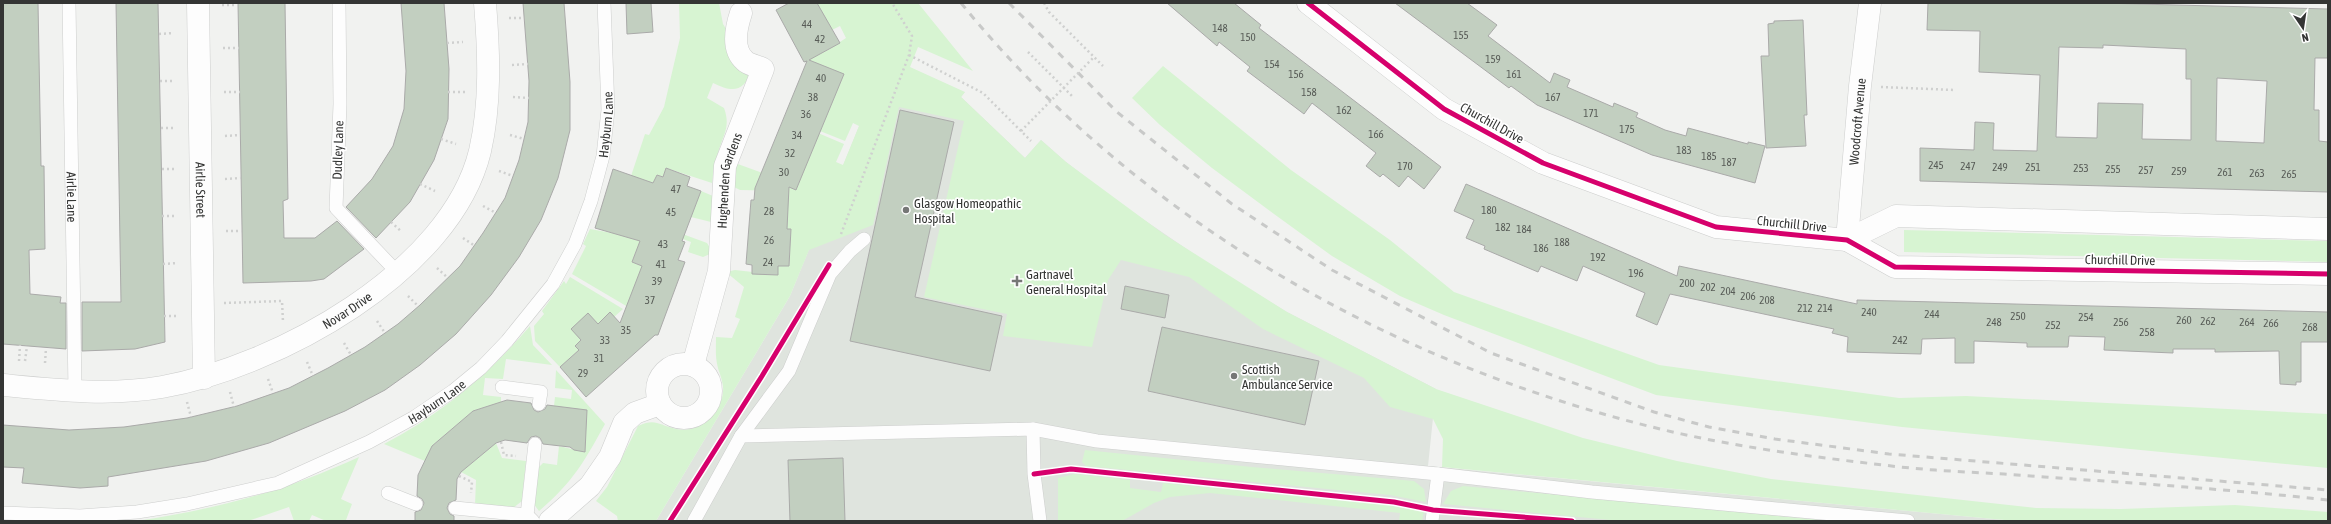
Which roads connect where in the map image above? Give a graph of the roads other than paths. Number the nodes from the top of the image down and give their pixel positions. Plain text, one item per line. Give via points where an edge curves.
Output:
1 (69, 3) edge
2 (198, 3) edge
3 (338, 3) edge
4 (485, 3) edge
5 (604, 3) edge
6 (1308, 3) edge
7 (1870, 3) edge
8 (741, 13) dead end
9 (2328, 229) edge
10 (864, 239) dead end
11 (1847, 240) junction
12 (397, 272) junction
13 (2328, 274) edge
14 (693, 365) junction
15 (204, 378) junction
16 (3, 385) edge
17 (502, 387) dead end
18 (75, 391) junction
19 (539, 404) dead end
20 (660, 404) junction
21 (1033, 430) junction
22 (741, 436) junction
23 (535, 444) dead end
24 (1438, 474) junction
25 (388, 493) dead end
26 (416, 504) dead end
27 (455, 508) dead end
28 (3, 513) edge
29 (530, 518) edge
30 (550, 521) edge
31 (694, 521) edge
32 (1040, 521) edge
33 (1432, 521) edge
34 (1908, 521) edge

1 - 18 lane, Airlie Lane
2 - 15 street, Airlie Street
3 - 12 lane, Dudley Lane via 340,104 336,208
4 - 12 street, Novar Drive via 488,79 480,152 468,184 451,214 424,248
5 - 28 lane, Hayburn Lane via 608,110 603,156 591,201 575,244 552,284 482,368 413,418 369,442 278,483 187,504 137,512 80,516
6 - 11 street, Churchill Drive via 1444,109 1543,164 1716,227
7 - 11 street, Woodcroft Avenue
8 - 14 street, Hughenden Gardens via 735,30 738,50 745,61 763,69 725,166 719,271
9 - 11 street via 1896,216
10 - 22 lane via 830,274 789,370
11 - 13 street, Churchill Drive via 1895,267
12 - 15 street, Novar Drive via 317,330 248,363
14 - 20 street via 680,364 668,368 659,379 656,392
14 - 20 street via 703,371 710,381 708,403 701,412 679,418 668,413
15 - 18 street, Novar Drive via 161,387
16 - 18 street, Novar Drive
17 - 19 lane via 541,392
20 - 30 street via 634,413 624,423 610,457 590,486
21 - 22 lane
21 - 24 lane via 1097,441
21 - 32 lane via 1034,474
22 - 31 lane
23 - 29 lane
24 - 33 lane
24 - 34 lane via 1592,492
25 - 26 lane
27 - 29 lane

